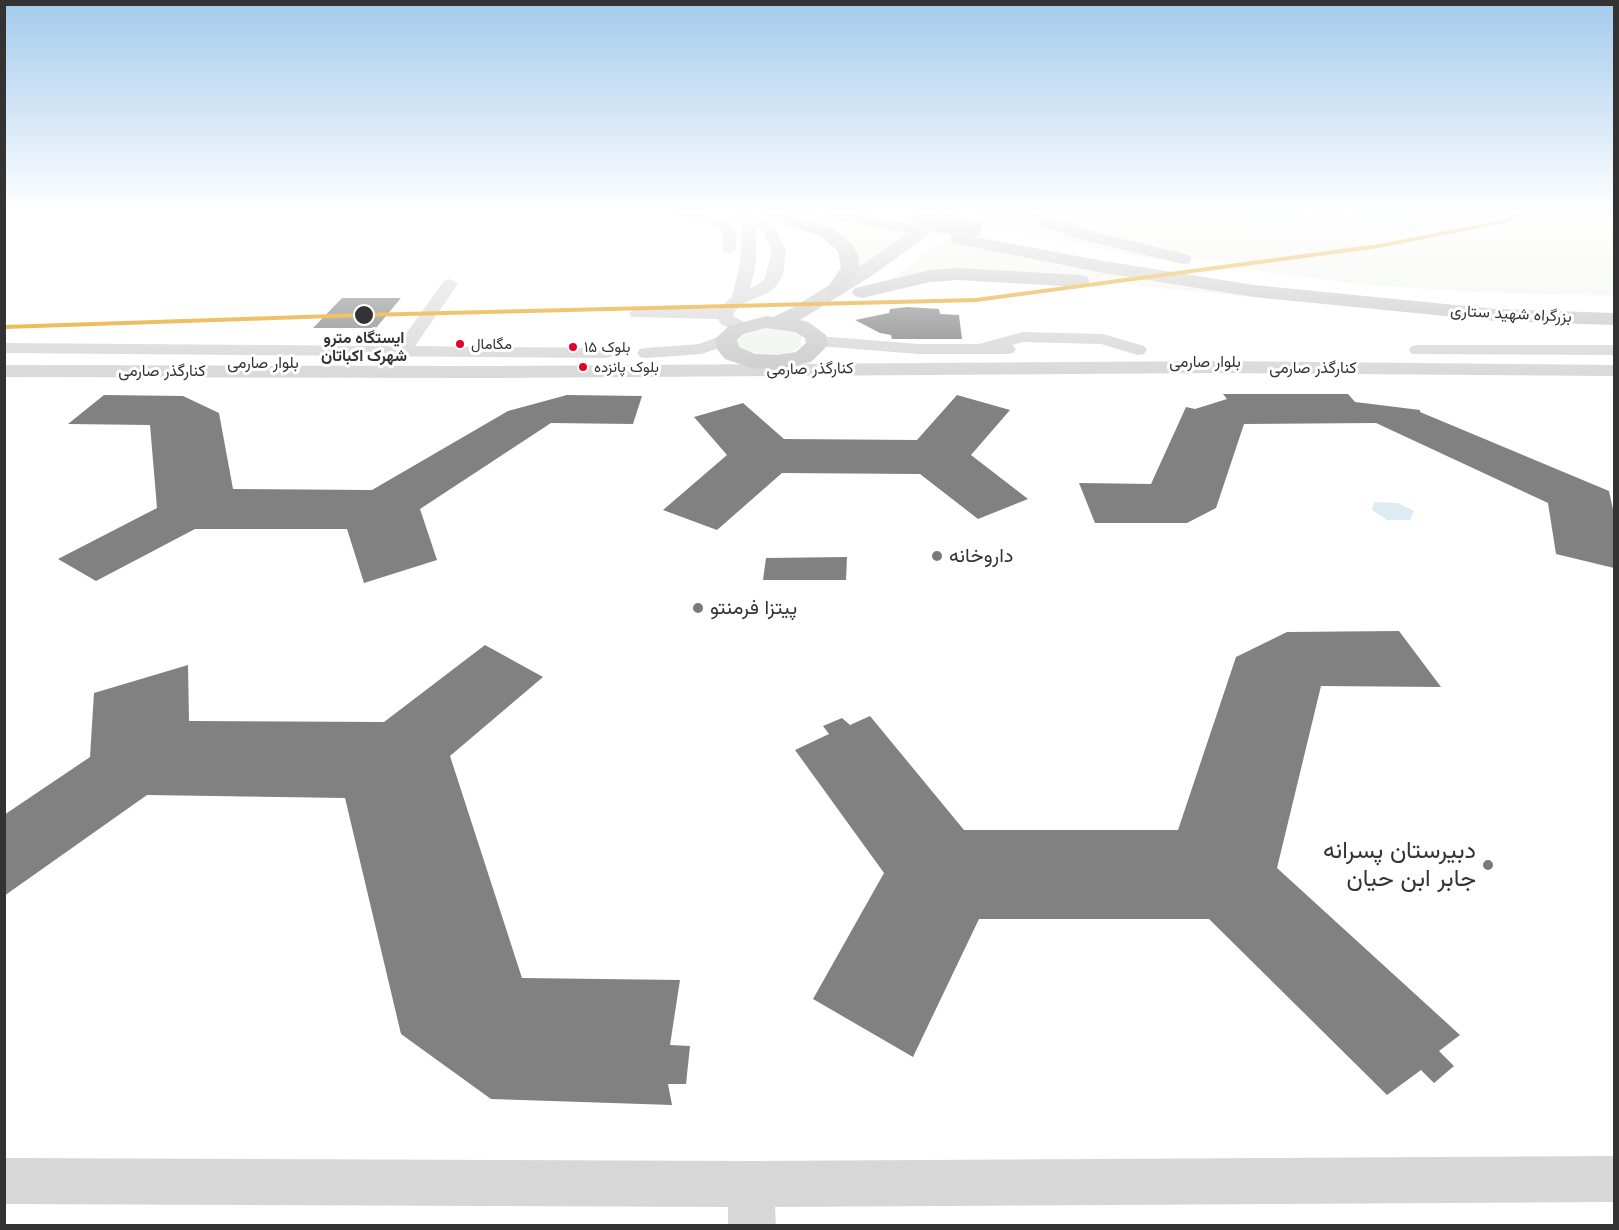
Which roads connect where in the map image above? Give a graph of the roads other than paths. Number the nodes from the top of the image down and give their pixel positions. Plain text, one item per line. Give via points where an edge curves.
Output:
1 (746, 271) edge
2 (775, 271) edge
3 (847, 271) edge
4 (864, 271) edge
5 (895, 271) edge
6 (1129, 271) edge
7 (1209, 271) edge
8 (1251, 271) edge
9 (450, 284) dead end
10 (835, 291) junction
11 (862, 292) junction
12 (1464, 297) junction
13 (740, 299) junction
14 (1614, 302) edge
15 (637, 313) dead end
16 (724, 314) junction
17 (1496, 315) junction
18 (1545, 316) junction
19 (1614, 319) edge
20 (778, 322) junction
21 (1614, 328) edge
22 (813, 335) junction
23 (735, 341) junction
24 (4, 348) edge
25 (1614, 350) edge
26 (402, 351) junction
27 (1353, 351) dead end
28 (1401, 351) dead end
29 (795, 359) junction
30 (1253, 360) junction
31 (1614, 361) edge
32 (4, 363) edge
33 (770, 366) junction
34 (4, 371) edge
35 (1614, 371) edge
36 (1614, 1179) edge
37 (4, 1181) edge
38 (751, 1205) edge

1 - 13 street
2 - 13 street via 764,289
3 - 10 highway
4 - 10 main road
5 - 11 main road
6 - 17 highway, بزرگراه شهید ستاری via 1254,291
7 - 12 highway, بزرگراه شهید ستاری via 1318,286
8 - 12 highway
9 - 26 street
10 - 20 main road
11 - 17 highway via 930,276 997,275 1342,308
11 - 22 main road
12 - 14 highway, بزرگراه شهید ستاری
13 - 16 street
15 - 16 street
16 - 23 street
17 - 18 highway, بزرگراه شهید ستاری
18 - 19 highway, بزرگراه شهید ستاری
18 - 21 highway
20 - 22 main road
20 - 23 main road via 755,324
22 - 29 main road via 817,345
22 - 30 street, بلوار صارمی via 919,349 1138,350
23 - 26 street, بلوار صارمی via 668,353
23 - 32 street, بلوار صارمی via 664,363
23 - 33 main road via 752,361
24 - 26 street, بلوار صارمی
25 - 28 street
27 - 30 street, بلوار صارمی
29 - 30 street, بلوار صارمی
29 - 33 main road
30 - 31 street, بلوار صارمی
30 - 33 street, کنارگذر صارمی
30 - 35 street, کنارگذر صارمی
33 - 34 street, کنارگذر صارمی
36 - 38 street
37 - 38 street

